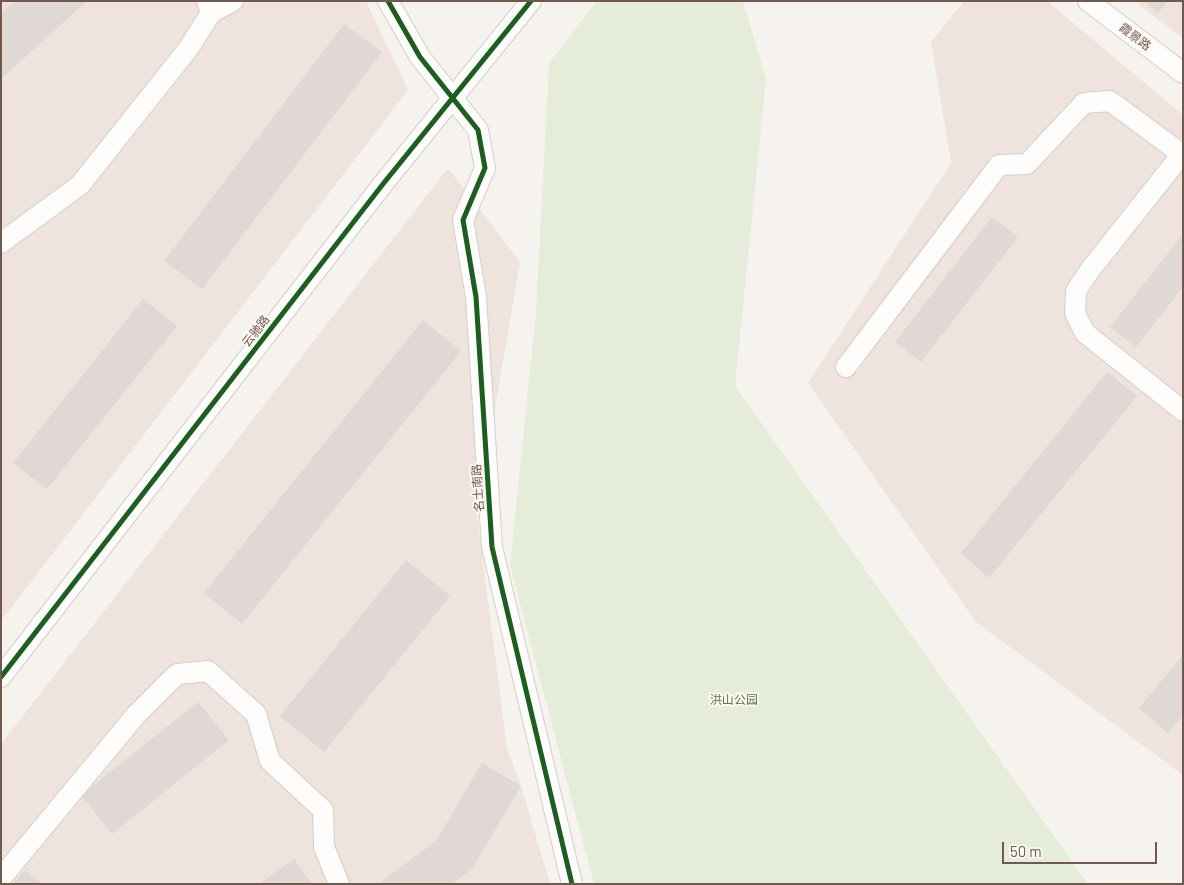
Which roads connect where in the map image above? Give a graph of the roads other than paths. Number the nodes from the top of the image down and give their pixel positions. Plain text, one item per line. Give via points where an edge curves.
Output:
1 (233, 1) edge
2 (388, 1) edge
3 (531, 1) edge
4 (1088, 1) edge
5 (209, 7) edge
6 (1183, 73) edge
7 (453, 96) junction
8 (1182, 155) edge
9 (1, 243) edge
10 (846, 367) dead end
11 (1183, 411) edge
12 (1, 677) edge
13 (1, 878) edge
14 (339, 884) edge
15 (572, 884) edge

1 - 5 street
2 - 7 street, 名士南路 via 420,57
3 - 7 street, 云驰路
4 - 6 street, 霞景路
5 - 9 street via 188,49 80,185
7 - 12 street, 云驰路
7 - 15 street, 名士南路 via 478,130 485,168 463,220 476,296 492,547
8 - 10 street via 1110,101 1084,103 1027,164 999,166
8 - 11 street via 1090,270 1076,291 1075,313 1085,333
13 - 14 street via 136,715 177,674 208,670 256,714 270,761 323,810 324,847

